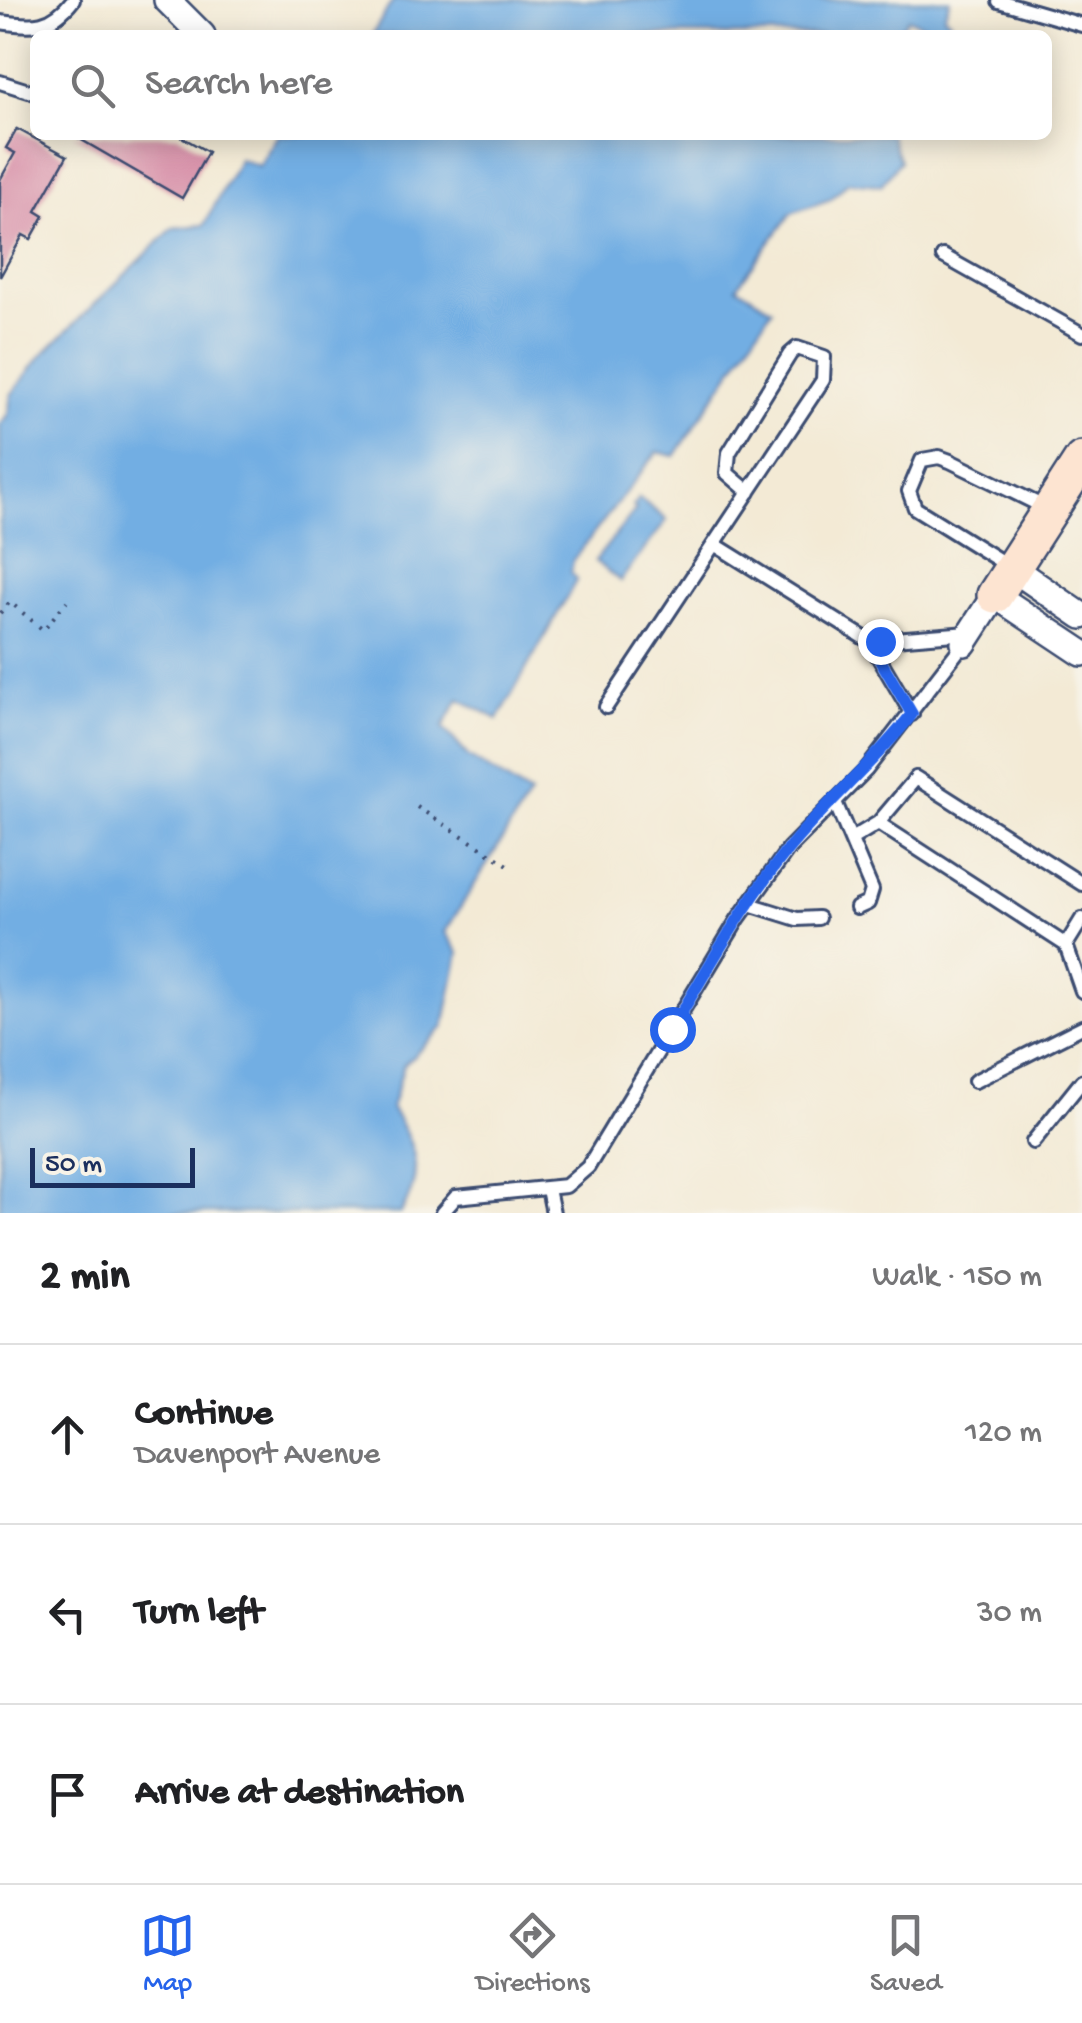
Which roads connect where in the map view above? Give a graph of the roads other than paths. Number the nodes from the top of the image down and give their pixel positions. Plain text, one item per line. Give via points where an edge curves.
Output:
1 (74, 0) edge
2 (167, 0) edge
3 (999, 1) edge
4 (0, 22) edge
5 (1082, 25) edge
6 (40, 26) junction
7 (46, 30) edge
8 (197, 30) edge
9 (0, 82) edge
10 (30, 91) edge
11 (943, 256) dead end
12 (1082, 334) edge
13 (1082, 460) edge
14 (749, 492) junction
15 (1050, 510) junction
16 (714, 544) junction
17 (1004, 582) junction
18 (1082, 616) edge
19 (968, 638) junction
20 (869, 641) junction
21 (1082, 653) edge
22 (606, 706) dead end
23 (912, 714) junction
24 (834, 802) junction
25 (878, 823) junction
26 (853, 838) junction
27 (1082, 884) edge
28 (749, 904) junction
29 (857, 908) dead end
30 (818, 918) dead end
31 (1082, 920) edge
32 (1066, 945) junction
33 (1082, 991) edge
34 (1082, 1027) edge
35 (974, 1081) dead end
36 (1082, 1081) edge
37 (1033, 1142) dead end
38 (548, 1189) junction
39 (442, 1213) edge
40 (553, 1213) edge

1 - 6 lane
2 - 8 street
3 - 5 lane
4 - 6 lane
6 - 7 lane
9 - 10 lane
11 - 12 lane
13 - 15 street
14 - 14 lane via 822,380 824,357 816,351 798,348 790,354 728,454 727,473
14 - 16 lane
15 - 17 street
15 - 17 lane via 950,461 922,460 910,491 915,508
16 - 20 lane
16 - 22 lane
17 - 18 street
17 - 19 street
17 - 21 street
19 - 20 lane
19 - 23 lane
20 - 23 lane
23 - 24 lane
24 - 26 lane
24 - 28 lane via 789,848
25 - 26 lane
25 - 27 lane via 916,778
25 - 32 lane
26 - 29 lane via 872,890 868,903
28 - 30 lane via 796,919
28 - 38 lane via 588,1167 566,1186
31 - 32 lane
32 - 33 lane
34 - 35 lane
36 - 37 lane
38 - 39 lane via 456,1197
38 - 40 lane

